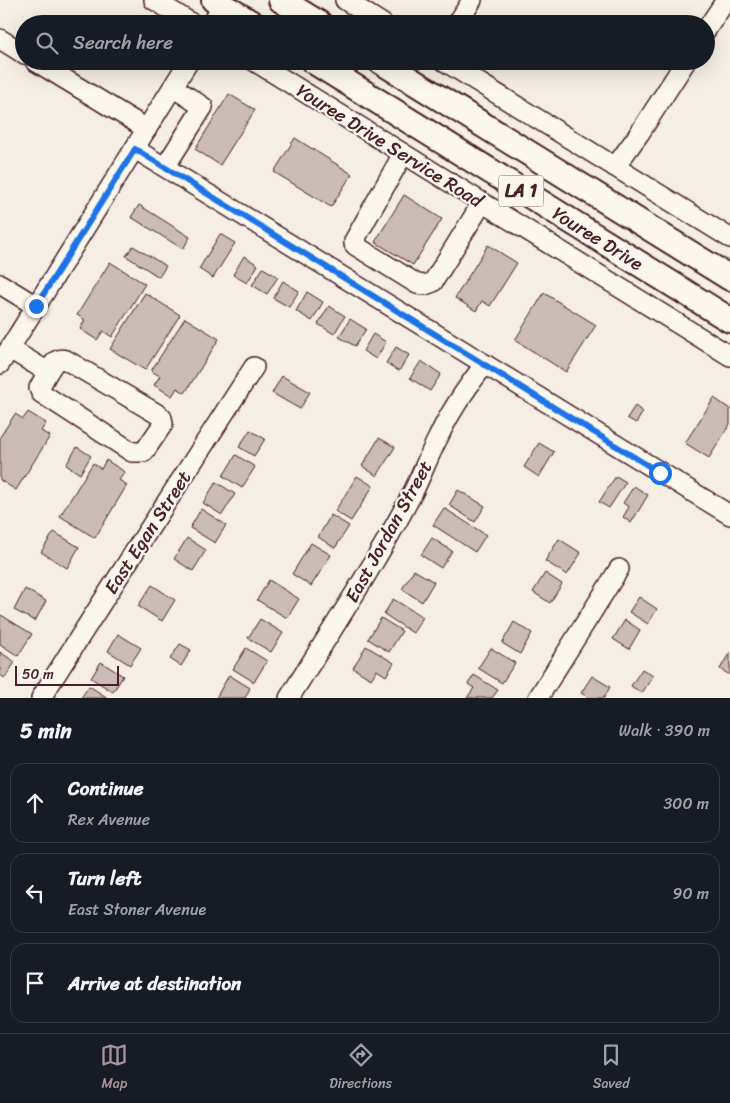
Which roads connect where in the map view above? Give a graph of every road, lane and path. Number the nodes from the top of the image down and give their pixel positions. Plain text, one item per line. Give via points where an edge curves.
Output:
1 (154, 0) edge
2 (281, 0) edge
3 (344, 0) edge
4 (472, 0) edge
5 (728, 0) edge
6 (219, 7) edge
7 (178, 15) edge
8 (235, 15) edge
9 (305, 15) edge
10 (368, 15) edge
11 (463, 15) edge
12 (715, 18) edge
13 (0, 39) edge
14 (15, 48) edge
15 (50, 70) edge
16 (183, 70) edge
17 (268, 70) edge
18 (327, 70) edge
19 (395, 70) edge
20 (459, 70) edge
21 (680, 70) edge
22 (173, 87) junction
23 (147, 129) junction
24 (135, 149) junction
25 (403, 154) junction
26 (615, 167) junction
27 (166, 168) junction
28 (482, 202) junction
29 (730, 238) edge
30 (730, 278) edge
31 (0, 284) edge
32 (36, 306) junction
33 (730, 320) edge
34 (730, 356) edge
35 (5, 357) edge
36 (485, 364) junction
37 (254, 367) dead end
38 (48, 372) junction
39 (730, 515) edge
40 (619, 570) dead end
41 (41, 698) edge
42 (289, 698) edge
43 (538, 698) edge

1 - 7 street
2 - 9 main road
3 - 10 street
4 - 11 street
5 - 12 street
6 - 8 main road
13 - 14 street
15 - 23 street
16 - 22 street
17 - 25 street, Youree Drive Service Road
18 - 33 main road, Youree Drive / LA 1
19 - 30 main road, Youree Drive / LA 1
20 - 26 street
21 - 26 street
22 - 23 street
22 - 27 street via 203,107
23 - 24 street
24 - 27 street
24 - 32 street
25 - 28 street, Youree Drive Service Road
25 - 28 street via 354,244 417,284 432,282
26 - 29 street
27 - 36 street
28 - 34 street, Youree Drive Service Road
31 - 32 street
32 - 35 street
35 - 38 street
36 - 39 street
36 - 42 street, East Jordan Street via 450,413 416,488 382,549
37 - 41 street, East Egan Street
38 - 38 street via 56,360 66,360 159,415 163,424 144,452 132,452 41,393 38,388
40 - 43 street

